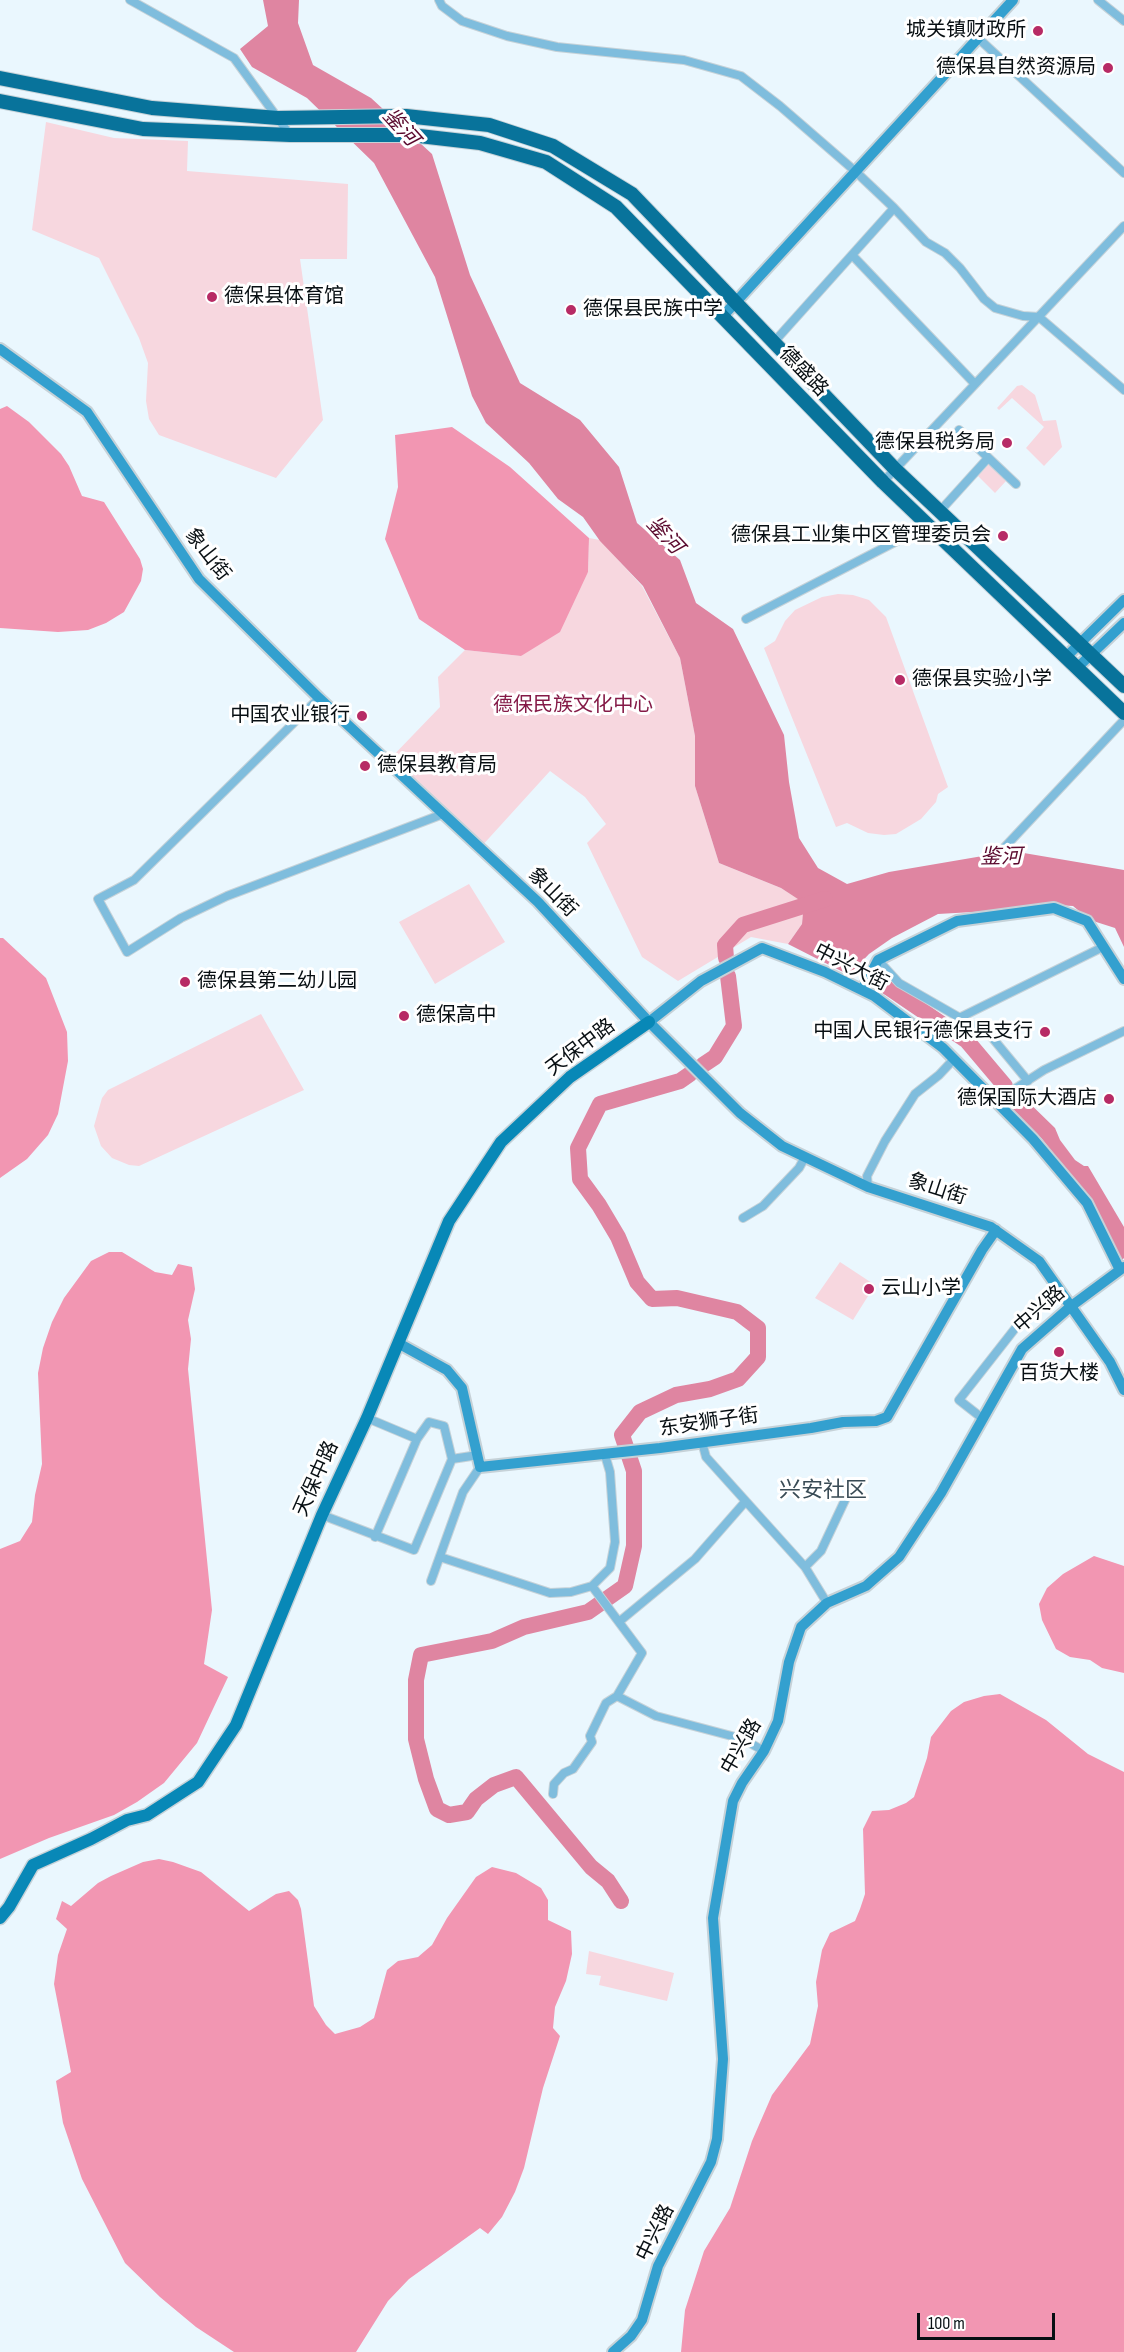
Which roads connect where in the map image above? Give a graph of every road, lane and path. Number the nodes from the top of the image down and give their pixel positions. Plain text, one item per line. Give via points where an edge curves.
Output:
1 (130, 0) edge
2 (439, 0) edge
3 (1013, 0) edge
4 (1098, 0) edge
5 (1124, 21) edge
6 (978, 38) junction
7 (0, 78) edge
8 (0, 101) edge
9 (278, 118) junction
10 (290, 135) junction
11 (855, 171) junction
12 (1124, 173) edge
13 (894, 207) junction
14 (1124, 226) edge
15 (852, 255) junction
16 (736, 302) junction
17 (723, 317) junction
18 (1038, 317) junction
19 (774, 342) junction
20 (0, 349) edge
21 (975, 384) junction
22 (1124, 390) edge
23 (959, 430) dead end
24 (988, 458) junction
25 (895, 469) junction
26 (883, 482) junction
27 (1016, 484) dead end
28 (940, 511) junction
29 (928, 525) junction
30 (1124, 600) edge
31 (746, 619) dead end
32 (1124, 622) edge
33 (1080, 643) junction
34 (1092, 654) junction
35 (1066, 657) junction
36 (1078, 667) junction
37 (1124, 686) edge
38 (319, 698) junction
39 (1124, 713) edge
40 (1124, 720) edge
41 (444, 814) junction
42 (1002, 850) dead end
43 (1103, 947) junction
44 (878, 960) junction
45 (1124, 979) edge
46 (861, 990) junction
47 (959, 1018) junction
48 (649, 1022) junction
49 (1124, 1031) edge
50 (954, 1059) junction
51 (1028, 1081) junction
52 (996, 1101) junction
53 (805, 1157) junction
54 (868, 1187) junction
55 (743, 1218) dead end
56 (996, 1230) junction
57 (1122, 1268) edge
58 (1058, 1289) junction
59 (1070, 1307) junction
60 (398, 1343) junction
61 (1124, 1390) edge
62 (367, 1418) junction
63 (982, 1418) junction
64 (417, 1439) junction
65 (702, 1442) junction
66 (477, 1455) junction
67 (605, 1455) junction
68 (452, 1459) junction
69 (480, 1467) junction
70 (845, 1500) dead end
71 (745, 1502) junction
72 (322, 1515) junction
73 (375, 1537) junction
74 (440, 1557) junction
75 (805, 1567) junction
76 (431, 1581) dead end
77 (592, 1586) junction
78 (827, 1603) junction
79 (620, 1621) junction
80 (617, 1696) junction
81 (764, 1751) junction
82 (553, 1794) dead end
83 (0, 1918) edge
84 (613, 2352) edge

1 - 9 street via 234,58
2 - 11 street via 462,21 507,36 556,47 684,60 741,75
3 - 6 main road
4 - 5 street
6 - 11 main road
6 - 12 street
7 - 9 highway via 152,108
8 - 10 highway, 德盛路 via 143,129
9 - 10 street
9 - 16 highway via 394,117 489,125 553,146 632,194
10 - 17 highway, 德盛路 via 411,135 480,143 546,162 616,207
11 - 13 street
11 - 16 main road
13 - 15 street
13 - 18 street via 926,242 945,253 995,308
14 - 18 street
15 - 19 street
15 - 21 street
16 - 17 main road
16 - 19 highway
17 - 26 highway, 德盛路
18 - 21 street
18 - 22 street
19 - 25 highway
20 - 38 main road, 象山街 via 87,411 199,579
21 - 25 street
23 - 24 street
24 - 27 street
24 - 28 street
25 - 26 street
25 - 28 highway
26 - 29 highway, 德盛路
28 - 33 highway
29 - 31 street
29 - 35 highway, 德盛路
30 - 33 main road
32 - 34 main road
33 - 34 highway
33 - 35 main road
34 - 36 main road
34 - 37 highway
35 - 36 highway, 德盛路
36 - 39 highway, 德盛路
38 - 41 main road, 象山街
38 - 41 street via 134,880 98,899 127,952 181,918 227,896
40 - 42 street
41 - 48 main road, 象山街 via 538,902
43 - 44 main road via 1087,921 1054,908 957,921
43 - 45 main road
43 - 47 street
44 - 46 main road
44 - 47 street via 899,983
46 - 48 main road, 中兴大街 via 762,948 701,981
46 - 50 main road, 中兴大街
47 - 51 street via 990,1035
48 - 53 main road, 象山街 via 740,1113 782,1146
48 - 60 main road, 天保中路 via 570,1077 501,1142 448,1221
49 - 51 street
50 - 52 main road, 中兴大街
50 - 54 street via 915,1094 867,1176
51 - 52 street
52 - 57 main road, 中兴大街 via 1087,1203
53 - 54 main road, 象山街
53 - 55 street via 763,1206
54 - 56 main road, 象山街
56 - 58 main road, 象山街 via 1039,1261
56 - 65 main road, 东安狮子街 via 887,1417
57 - 59 main road, 中兴路
58 - 59 main road, 象山街
58 - 63 street via 1017,1326 959,1400
59 - 61 main road, 象山街 via 1110,1362
59 - 63 main road, 中兴路 via 1022,1349
60 - 62 main road, 天保中路
60 - 66 main road via 447,1370 462,1388
62 - 64 street
62 - 72 main road, 天保中路
63 - 78 main road, 中兴路 via 941,1493 899,1557 867,1586
64 - 68 street via 429,1422 444,1426
64 - 73 street
65 - 67 main road, 东安狮子街
65 - 71 street via 706,1457
66 - 68 street
66 - 69 main road
67 - 69 main road, 东安狮子街
67 - 77 street via 610,1472 615,1542 610,1568
68 - 73 street via 414,1550
69 - 74 street via 463,1492
70 - 75 street via 821,1551
71 - 75 street
71 - 79 street via 695,1559
72 - 73 street
72 - 83 main road, 天保中路 via 236,1725 198,1782 147,1815 127,1820 33,1865
74 - 76 street
74 - 77 street via 550,1593
75 - 78 street
77 - 79 street
78 - 81 main road, 中兴路 via 801,1627 789,1662 778,1721
79 - 80 street via 642,1653
80 - 81 street via 656,1716 743,1739
80 - 82 street via 606,1703 590,1736 592,1742 573,1769 554,1784
81 - 84 main road, 中兴路 via 733,1801 713,1918 723,2059 717,2139 711,2162 658,2266 642,2320

